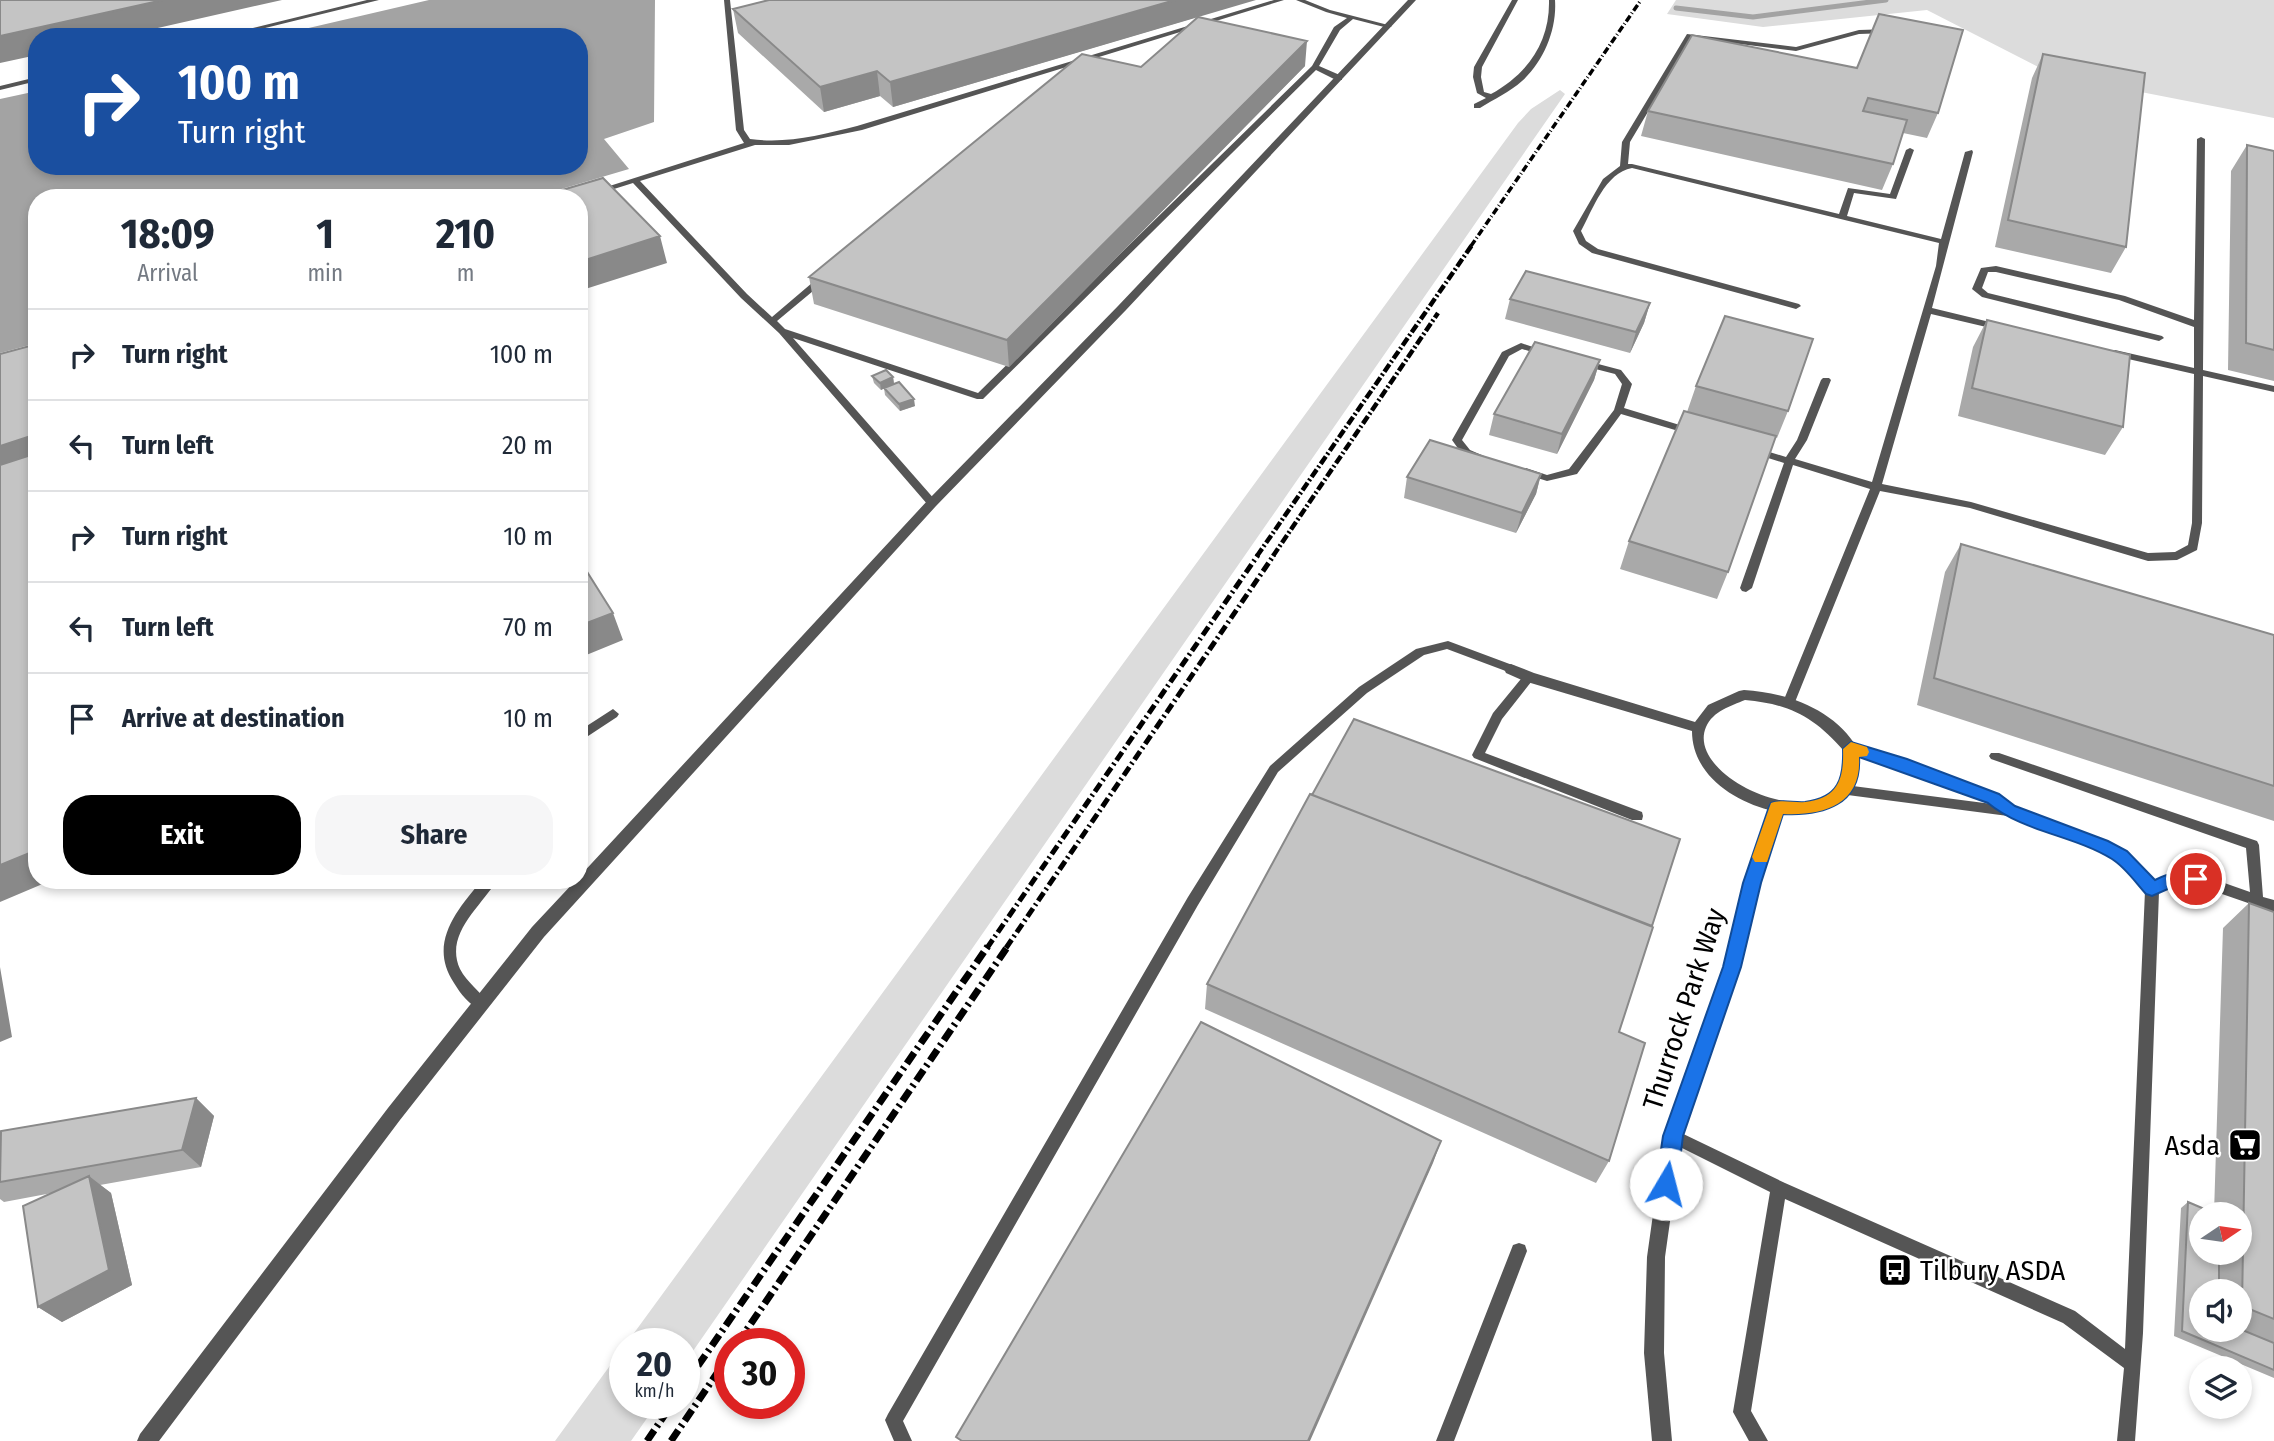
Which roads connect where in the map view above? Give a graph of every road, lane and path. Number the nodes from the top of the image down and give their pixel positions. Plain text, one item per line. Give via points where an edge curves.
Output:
1 (376, 0) edge
2 (727, 0) edge
3 (1281, 0) edge
4 (1298, 0) edge
5 (1412, 0) edge
6 (1515, 0) edge
7 (1552, 0) edge
8 (1352, 17) junction
9 (1388, 26) junction
10 (257, 28) edge
11 (1903, 33) edge
12 (1315, 67) junction
13 (1339, 78) junction
14 (28, 81) edge
15 (0, 88) edge
16 (1491, 97) junction
17 (1477, 106) dead end
18 (2201, 139) dead end
19 (755, 142) junction
20 (1910, 150) dead end
21 (1969, 152) dead end
22 (1624, 165) junction
23 (635, 180) junction
24 (588, 194) edge
25 (1842, 217) junction
26 (1944, 242) junction
27 (835, 268) edge
28 (1796, 306) dead end
29 (1927, 310) junction
30 (772, 321) junction
31 (2199, 325) junction
32 (2009, 329) edge
33 (782, 331) junction
34 (2159, 338) dead end
35 (2104, 350) edge
36 (1557, 356) edge
37 (1569, 359) edge
38 (2199, 372) junction
39 (1826, 380) dead end
40 (2274, 389) edge
41 (1619, 410) junction
42 (1708, 437) edge
43 (1746, 448) edge
44 (1489, 459) edge
45 (1790, 459) junction
46 (1512, 467) edge
47 (1876, 487) junction
48 (932, 503) junction
49 (1745, 587) dead end
50 (1511, 669) joint
51 (1529, 677) junction
52 (1789, 702) junction
53 (613, 714) dead end
54 (1698, 728) junction
55 (588, 731) edge
56 (1851, 749) junction
57 (1994, 756) dead end
58 (1844, 790) junction
59 (1777, 807) junction
60 (2009, 811) junction
61 (1637, 816) dead end
62 (588, 878) edge
63 (484, 889) edge
64 (577, 889) edge
65 (2152, 889) junction
66 (2257, 900) junction
67 (2274, 906) edge
68 (481, 1004) junction
69 (1673, 1136) junction
70 (1779, 1188) junction
71 (1519, 1251) dead end
72 (2018, 1293) joint
73 (2132, 1364) junction
74 (147, 1441) edge
75 (903, 1441) edge
76 (1445, 1441) edge
77 (1662, 1441) edge
78 (1759, 1441) edge
79 (2126, 1441) edge

1 - 10 lane
2 - 19 lane via 740,130 747,141
3 - 19 lane via 859,128 804,140
4 - 8 lane
5 - 9 street
6 - 16 lane via 1478,67 1481,93
7 - 16 lane via 1549,27 1534,61 1518,80
8 - 9 lane
8 - 12 lane via 1337,29
9 - 13 street
11 - 22 lane via 1860,32 1796,49 1690,36 1626,142
12 - 13 lane
12 - 33 lane via 980,397
13 - 48 street
14 - 15 lane
16 - 17 lane
18 - 31 lane
19 - 23 lane
20 - 25 lane via 1893,197 1851,190
21 - 26 lane
22 - 25 lane
22 - 28 lane via 1611,173 1577,232 1586,246
23 - 24 lane
23 - 30 lane
25 - 26 lane
26 - 29 lane
27 - 30 lane
29 - 32 lane
29 - 47 lane
30 - 33 lane
31 - 34 lane via 2122,298 1996,269 1984,270 1977,289 1985,295
31 - 38 lane
33 - 48 lane
35 - 38 lane
36 - 44 lane via 1521,346 1505,354 1457,440 1466,452
37 - 41 lane via 1618,372 1627,384
38 - 40 lane
38 - 47 lane via 2197,523 2193,547 2177,556 2148,556 1971,505
39 - 45 lane
41 - 42 lane
41 - 46 lane via 1573,472 1547,478
43 - 45 lane
45 - 47 lane
45 - 49 lane
47 - 52 lane
48 - 62 street
50 - 51 street
50 - 75 lane via 1448,645 1420,653 1363,690 1274,769 894,1420
51 - 54 street
51 - 61 lane via 1497,716 1478,755
52 - 54 street via 1744,695 1722,700 1706,712
52 - 56 street via 1821,717
53 - 55 lane
54 - 59 street via 1699,746 1708,766 1725,784 1749,799
56 - 58 street via 1852,773
56 - 60 lane via 1994,799
57 - 66 lane via 2252,845
58 - 59 street via 1817,806
58 - 60 lane
59 - 69 street, Thurrock Park Way via 1732,967
60 - 65 lane via 2112,851
63 - 68 lane via 448,947 450,969
64 - 68 street
65 - 66 lane via 2176,878 2196,879
65 - 73 lane
66 - 67 lane
68 - 74 street
69 - 70 lane
69 - 77 street, Thurrock Park Way via 1656,1257 1654,1353
70 - 72 lane
70 - 78 lane via 1742,1412
71 - 76 lane
72 - 73 lane via 2069,1317
73 - 79 lane

